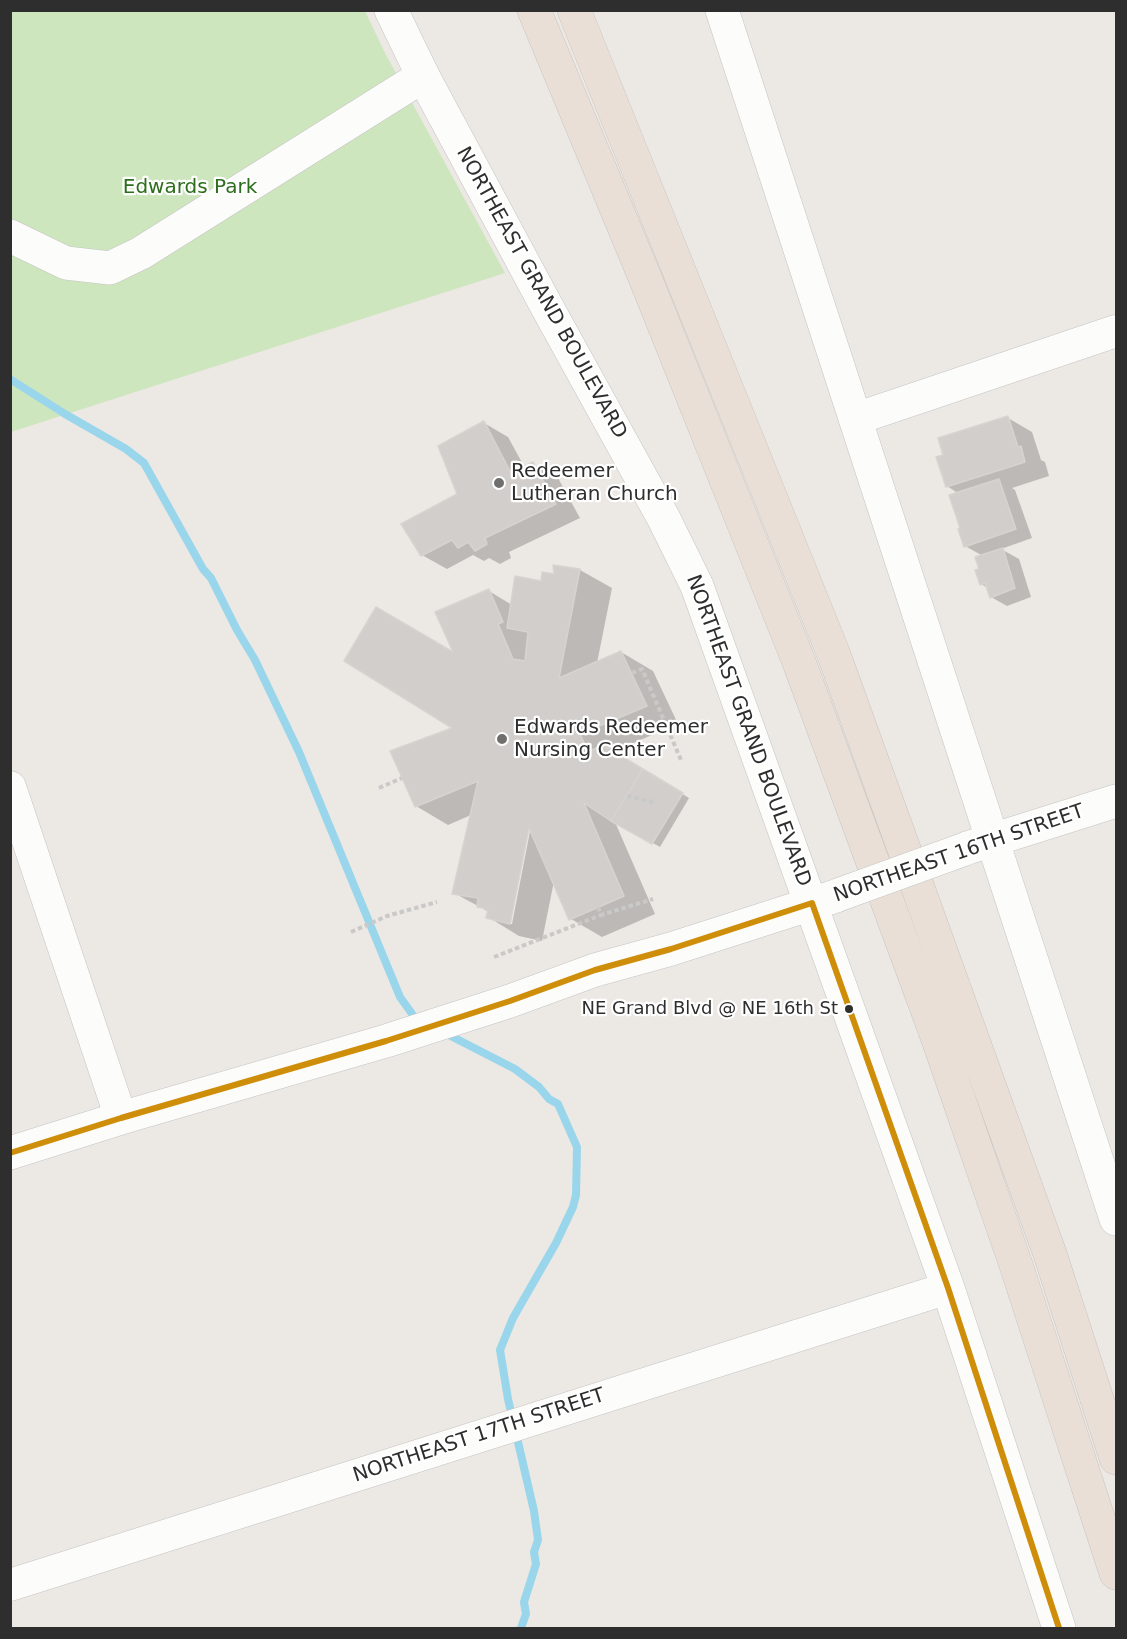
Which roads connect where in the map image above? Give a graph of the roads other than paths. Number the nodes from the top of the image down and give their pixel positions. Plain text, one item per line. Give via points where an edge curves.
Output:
1 (391, 10) edge
2 (534, 10) edge
3 (574, 10) edge
4 (722, 10) edge
5 (423, 76) junction
6 (10, 236) edge
7 (1116, 331) edge
8 (855, 419) junction
9 (10, 787) edge
10 (1116, 801) edge
11 (978, 844) junction
12 (825, 899) junction
13 (121, 1118) junction
14 (10, 1153) edge
15 (1116, 1219) edge
16 (948, 1288) junction
17 (1116, 1458) edge
18 (1116, 1573) edge
19 (10, 1584) edge
20 (1059, 1629) edge

1 - 5 main road, NORTHEAST GRAND BOULEVARD
2 - 18 highway via 807,684 938,1039
3 - 17 highway via 834,655 1050,1254
4 - 8 main road
5 - 6 main road via 141,253 110,268 66,263
5 - 12 main road, NORTHEAST GRAND BOULEVARD via 697,586
7 - 8 street
8 - 11 main road
9 - 13 street
10 - 11 main road, NORTHEAST 16TH STREET
11 - 12 main road, NORTHEAST 16TH STREET, bridge
11 - 15 main road
12 - 13 main road, NORTHEAST 16TH STREET via 595,970 386,1041
12 - 16 main road, NORTHEAST GRAND BOULEVARD
13 - 14 main road, NORTHEAST 16TH STREET
16 - 19 street, NORTHEAST 17TH STREET
16 - 20 main road, NORTHEAST GRAND BOULEVARD

